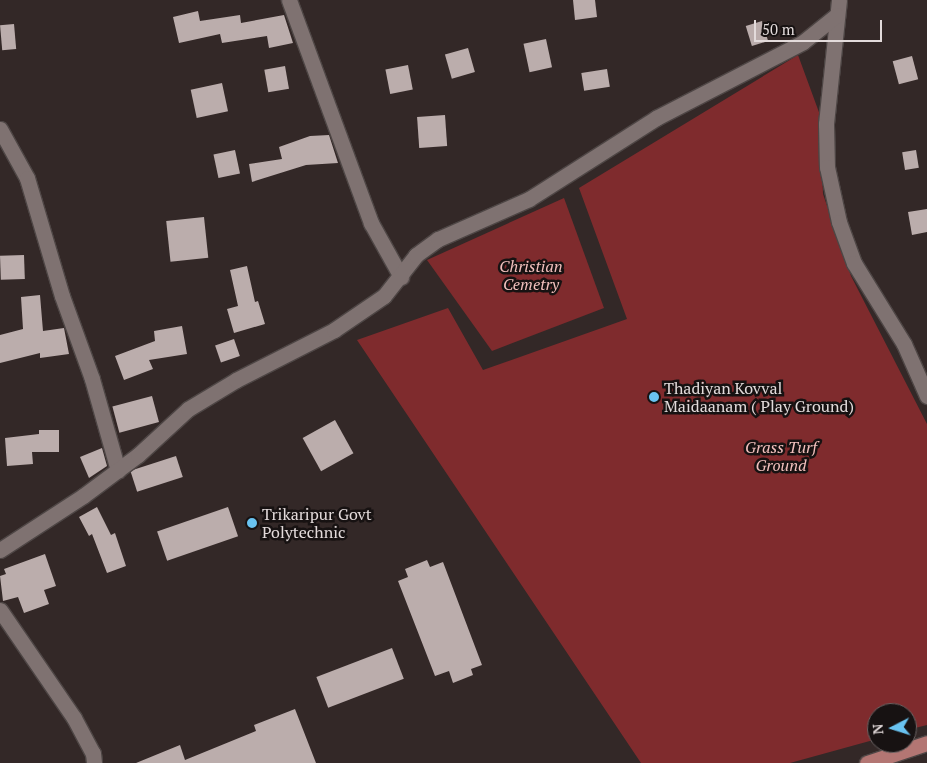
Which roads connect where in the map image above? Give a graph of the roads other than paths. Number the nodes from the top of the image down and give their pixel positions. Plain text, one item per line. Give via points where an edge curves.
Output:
1 (290, 0) edge
2 (838, 7) edge
3 (0, 129) edge
4 (401, 277) junction
5 (927, 396) edge
6 (118, 470) junction
7 (0, 550) edge
8 (0, 610) edge
9 (927, 743) edge
10 (94, 763) edge
11 (867, 763) edge

1 - 4 street via 371,223
2 - 4 street via 803,42 656,118 529,199 438,239 416,255
2 - 5 street via 826,124 827,167 838,222 854,263 904,344
3 - 6 street via 30,187
4 - 6 street via 384,296 334,330 236,380 188,410
6 - 7 street
8 - 10 street via 74,718 93,753
9 - 11 main road

